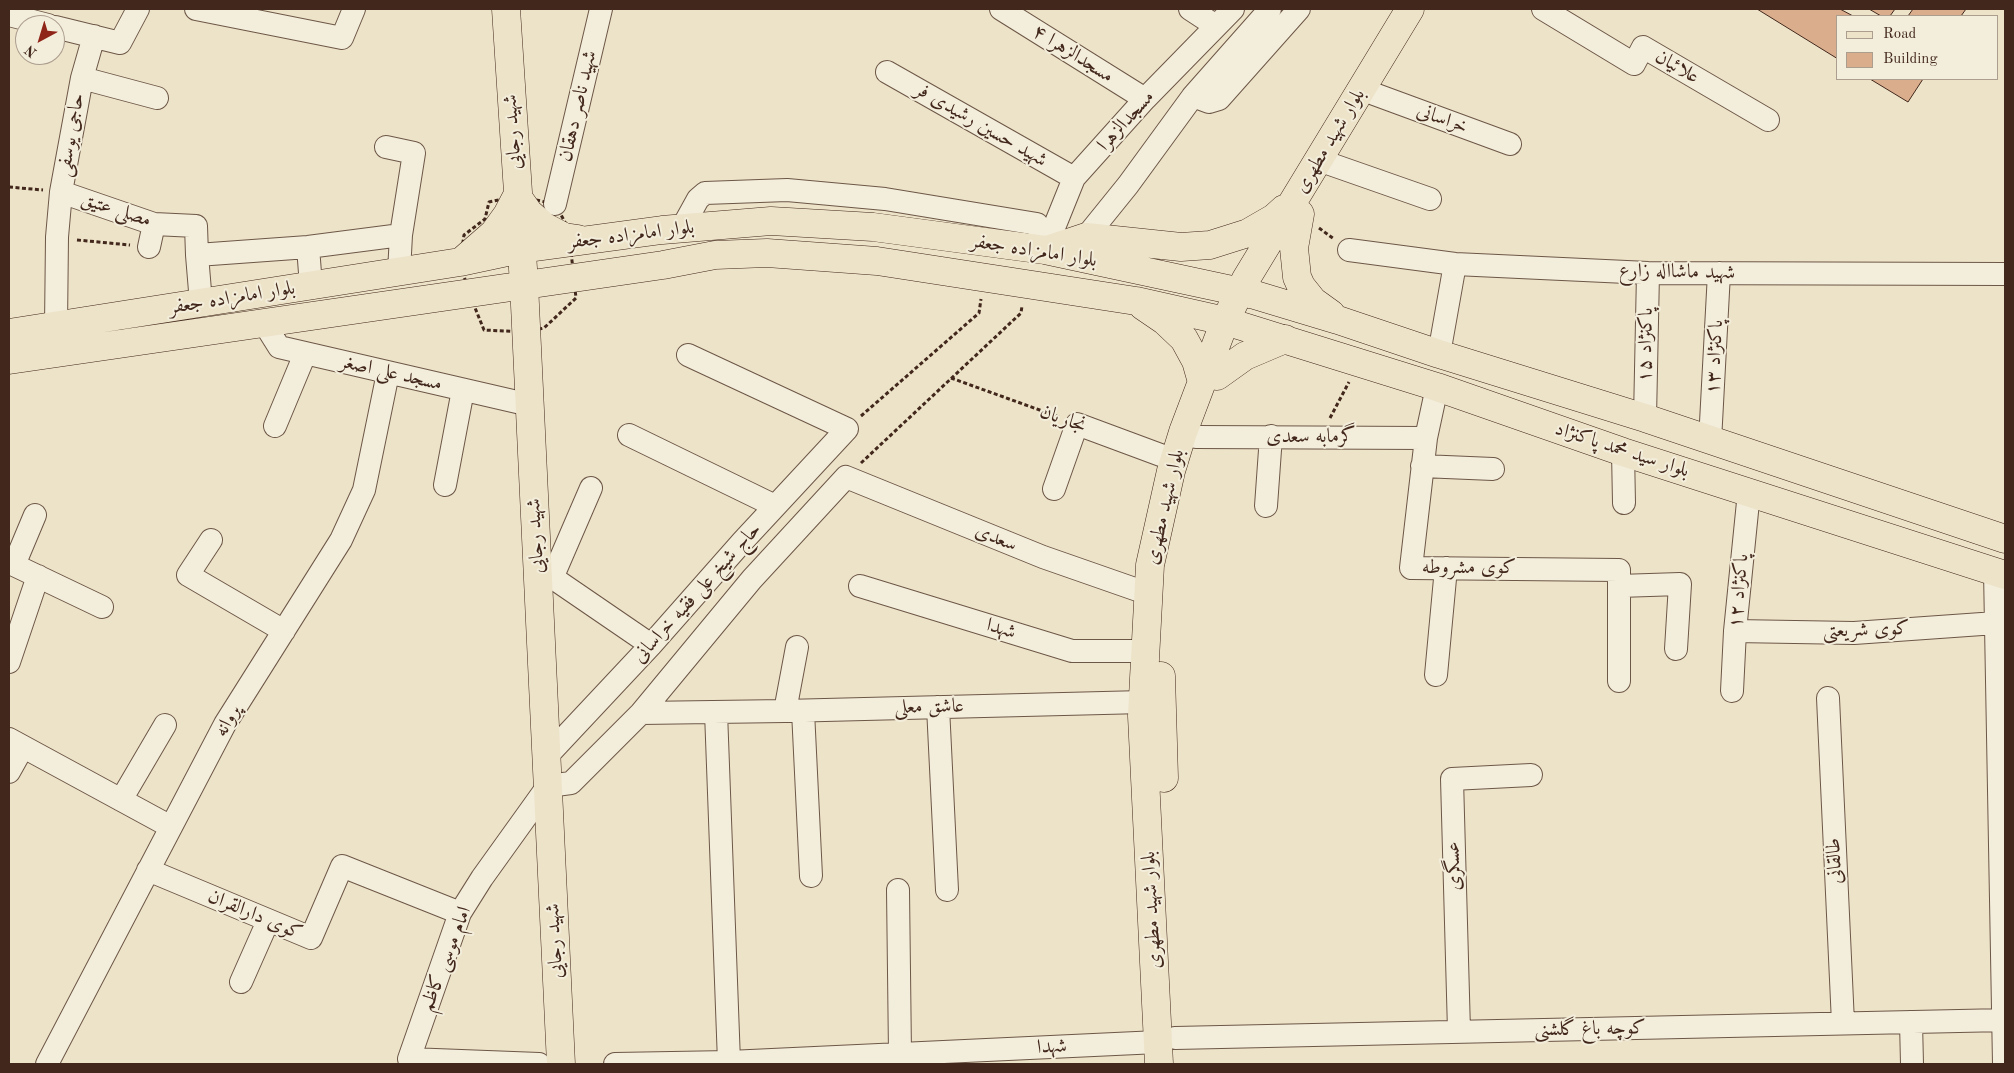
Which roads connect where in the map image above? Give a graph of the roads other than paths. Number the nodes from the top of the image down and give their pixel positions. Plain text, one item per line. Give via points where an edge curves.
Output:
1 (138, 9) edge
2 (196, 9) edge
3 (354, 9) edge
4 (506, 9) edge
5 (601, 9) edge
6 (1001, 9) edge
7 (1190, 9) edge
8 (1233, 9) edge
9 (1270, 9) edge
10 (1299, 9) edge
11 (1410, 9) edge
12 (1423, 9) edge
13 (1543, 9) edge
14 (244, 13) edge
15 (1216, 26) junction
16 (65, 29) edge
17 (94, 36) junction
18 (887, 72) dead end
19 (82, 78) junction
20 (1374, 94) junction
21 (1193, 96) junction
22 (157, 98) dead end
23 (1145, 98) junction
24 (1768, 120) dead end
25 (1510, 144) dead end
26 (386, 147) dead end
27 (1330, 164) junction
28 (1074, 178) junction
29 (61, 192) junction
30 (517, 196) junction
31 (1430, 199) dead end
32 (555, 204) dead end
33 (1298, 206) junction
34 (154, 224) junction
35 (401, 235) junction
36 (1086, 237) junction
37 (585, 240) junction
38 (149, 247) road end
39 (308, 247) junction
40 (521, 249) junction
41 (1045, 250) junction
42 (1349, 250) road end
43 (197, 255) junction
44 (448, 264) junction
45 (1455, 264) junction
46 (399, 272) junction
47 (1648, 273) junction
48 (1719, 273) junction
49 (2005, 274) edge
50 (560, 279) junction
51 (524, 284) junction
52 (311, 286) junction
53 (477, 291) junction
54 (1248, 294) junction
55 (442, 297) junction
56 (1136, 301) junction
57 (201, 303) junction
58 (1338, 320) junction
59 (264, 323) junction
60 (1232, 323) junction
61 (56, 326) junction
62 (526, 332) junction
63 (9, 333) edge
64 (1285, 339) junction
65 (305, 354) junction
66 (1439, 354) junction
67 (688, 355) dead end
68 (9, 360) edge
69 (388, 373) junction
70 (1209, 379) junction
71 (1437, 387) junction
72 (463, 390) junction
73 (530, 405) junction
74 (1645, 418) junction
75 (275, 426) dead end
76 (1683, 431) junction
77 (629, 435) dead end
78 (1271, 436) junction
79 (1196, 437) junction
80 (1426, 438) junction
81 (1710, 441) junction
82 (1623, 452) junction
83 (1174, 460) junction
84 (1422, 466) junction
85 (1675, 468) junction
86 (1493, 469) dead end
87 (846, 477) joint
88 (445, 485) dead end
89 (591, 488) dead end
90 (1054, 489) dead end
91 (1749, 492) junction
92 (1624, 503) dead end
93 (775, 506) junction
94 (1266, 506) dead end
95 (35, 515) dead end
96 (2005, 539) edge
97 (211, 540) dead end
98 (1446, 568) junction
99 (545, 572) junction
100 (2000, 573) edge
101 (38, 576) junction
102 (1619, 578) junction
103 (860, 586) dead end
104 (1149, 594) junction
105 (102, 607) dead end
106 (1996, 623) junction
107 (284, 631) junction
108 (1735, 631) junction
109 (651, 645) junction
110 (797, 647) dead end
111 (1676, 649) dead end
112 (1145, 650) junction
113 (11, 651) edge
114 (1436, 675) dead end
115 (2001, 680) edge
116 (1619, 681) dead end
117 (1732, 691) dead end
118 (1828, 698) dead end
119 (1143, 702) junction
120 (938, 707) junction
121 (794, 711) junction
122 (716, 712) junction
123 (641, 713) junction
124 (164, 726) dead end
125 (16, 743) edge
126 (546, 757) junction
127 (9, 772) edge
128 (1531, 775) dead end
129 (548, 786) junction
130 (121, 800) junction
131 (171, 827) junction
132 (2003, 868) edge
133 (148, 870) junction
134 (811, 876) dead end
135 (898, 890) dead end
136 (946, 890) dead end
137 (460, 914) junction
138 (268, 921) junction
139 (240, 982) dead end
140 (2004, 1020) edge
141 (1910, 1022) junction
142 (1843, 1023) junction
143 (1459, 1032) junction
144 (1164, 1048) edge
145 (900, 1054) junction
146 (1063, 1055) edge
147 (410, 1061) edge
148 (729, 1062) junction
149 (47, 1064) edge
150 (539, 1064) edge
151 (561, 1064) edge
152 (615, 1064) edge
153 (1176, 1064) edge
154 (1912, 1064) edge
155 (2004, 1064) edge

1 - 17 street via 120,43
2 - 14 street
3 - 14 street via 342,38
4 - 30 main road, شهید رجایی
5 - 32 street, شهید ناصر دهقان
6 - 23 street, مسجدالزهرا ۴
7 - 15 street
8 - 15 street, مسجدالزهرا
9 - 21 street
10 - 21 street via 1220,99 1209,102
11 - 33 main road, بلوار شهید مطهری
12 - 20 main road, بلوار شهید مطهری
13 - 24 street, علائیان via 1634,64 1643,47
15 - 23 street, مسجدالزهرا
16 - 17 street
17 - 19 street, حاجی یوسفی
18 - 28 street, شهید حسین رشیدی فر
19 - 22 street, حاجی یوسفی
19 - 29 street, حاجی یوسفی
20 - 25 street, خراسانی
20 - 27 main road, بلوار شهید مطهری
21 - 36 street
23 - 28 street, مسجدالزهرا
26 - 35 street via 414,153
27 - 31 street
27 - 33 main road, بلوار شهید مطهری
28 - 41 street, مسجدالزهرا
29 - 34 street, مصلی عتیق
29 - 61 street, حاجی یوسفی via 56,237
30 - 37 main road via 545,227 564,236
30 - 40 main road, شهید رجایی
30 - 44 main road via 507,215 478,248
33 - 36 main road via 1248,233 1210,244 1181,247
33 - 54 main road, بلوار شهید مطهری
33 - 58 main road via 1294,248 1297,277 1313,301
34 - 38 street
34 - 43 street, مصلی عتیق via 196,226
35 - 39 street
35 - 46 street
36 - 41 main road
37 - 40 main road, بلوار امامزاده جعفر
37 - 41 main road, بلوار امامزاده جعفر via 771,220 873,227
39 - 43 street
39 - 52 street
40 - 44 main road, بلوار امامزاده جعفر
40 - 51 main road, شهید رجایی
41 - 54 main road, بلوار امامزاده جعفر
42 - 45 street, شهید ماشااله زارع
43 - 57 street
44 - 46 main road, بلوار امامزاده جعفر
44 - 55 main road via 453,278 452,290
45 - 47 street, شهید ماشااله زارع
45 - 66 street
46 - 52 main road, بلوار امامزاده جعفر
47 - 48 street, شهید ماشااله زارع
47 - 74 street, پاکنژاد ۱۵
48 - 49 street, شهید ماشااله زارع
48 - 81 street, پاکنژاد ۱۳
50 - 51 main road, بلوار امامزاده جعفر
50 - 56 main road, بلوار امامزاده جعفر via 715,255 767,253 877,261
50 - 62 main road via 543,292 532,311
51 - 53 main road, بلوار امامزاده جعفر
51 - 62 main road, شهید رجایی
52 - 57 main road, بلوار امامزاده جعفر
53 - 55 main road, بلوار امامزاده جعفر
53 - 62 main road via 496,302
54 - 58 main road, بلوار سید محمد پاکنژاد
54 - 60 main road, بلوار شهید مطهری
55 - 59 main road, بلوار امامزاده جعفر
56 - 60 main road, بلوار امامزاده جعفر
56 - 70 main road via 1184,339
57 - 61 main road, بلوار امامزاده جعفر
58 - 66 main road, بلوار سید محمد پاکنژاد
59 - 65 street, مسجد علی اصغر via 279,347
59 - 68 main road, بلوار امامزاده جعفر
60 - 64 main road, بلوار سید محمد پاکنژاد
60 - 70 main road, بلوار شهید مطهری
61 - 63 main road, بلوار امامزاده جعفر
62 - 73 main road, شهید رجایی
64 - 70 main road via 1245,356
64 - 71 main road, بلوار سید محمد پاکنژاد
65 - 69 street, مسجد علی اصغر
65 - 75 street
66 - 74 main road, بلوار سید محمد پاکنژاد
67 - 93 street, حاج شیخ علی فقیه خراسانی via 846,428
69 - 72 street, مسجد علی اصغر
69 - 107 street, پروانه via 364,490 342,540
70 - 79 main road, بلوار شهید مطهری
70 - 83 main road, بلوار شهید مطهری
71 - 80 street, کوی مشروطه
71 - 82 main road, بلوار سید محمد پاکنژاد
72 - 73 street, مسجد علی اصغر
72 - 88 street
73 - 99 main road, شهید رجایی
74 - 76 main road, بلوار سید محمد پاکنژاد
76 - 81 main road, بلوار سید محمد پاکنژاد
76 - 85 main road
77 - 93 street
78 - 79 street, گرمابه سعدی
78 - 80 street, گرمابه سعدی
78 - 94 street
79 - 144 main road, بلوار شهید مطهری via 1168,550 1164,582
80 - 84 street, کوی مشروطه
81 - 96 main road, بلوار سید محمد پاکنژاد
82 - 85 main road, بلوار سید محمد پاکنژاد
82 - 92 street
83 - 90 street, نجاریان via 1077,424
83 - 104 main road, بلوار شهید مطهری via 1150,565
84 - 86 street
84 - 98 street, کوی مشروطه via 1411,568
85 - 91 main road, بلوار سید محمد پاکنژاد
87 - 104 street, سعدی via 1043,557
87 - 123 street, حاج شیخ علی فقیه خراسانی via 752,579
89 - 99 street
91 - 100 main road, بلوار سید محمد پاکنژاد
91 - 108 street, پاکنژاد ۱۲
93 - 109 street, حاج شیخ علی فقیه خراسانی
95 - 101 street via 14,565
97 - 107 street via 188,575
98 - 102 street, کوی مشروطه
98 - 114 street
99 - 109 street
99 - 126 main road, شهید رجایی
100 - 106 street
101 - 105 street
101 - 113 street
102 - 111 street, کوی مشروطه via 1680,584
102 - 116 street
103 - 112 street, شهدا via 1072,651
104 - 112 main road, بلوار شهید مطهری
106 - 108 street, کوی شریعتی via 1854,633
106 - 115 street
107 - 131 street, پروانه via 225,724
108 - 117 street, پاکنژاد ۱۲
109 - 126 street, حاج شیخ علی فقیه خراسانی
110 - 121 street
112 - 119 main road, بلوار شهید مطهری
115 - 132 street
118 - 142 street, طالقانی
119 - 120 street, عاشق معلی
119 - 144 main road, بلوار شهید مطهری
120 - 121 street, عاشق معلی
120 - 136 street
121 - 122 street, عاشق معلی
121 - 134 street
122 - 123 street, عاشق معلی
122 - 148 street
123 - 129 street, حاج شیخ علی فقیه خراسانی via 571,783
124 - 130 street
125 - 127 street
125 - 130 street
126 - 129 main road, شهید رجایی
128 - 143 street, عسگری via 1452,779
129 - 137 street, امام موسی کاظم
129 - 151 main road, شهید رجایی
130 - 131 street
131 - 133 street, پروانه
132 - 140 street
133 - 138 street, کوی دارالقران
133 - 149 street, پروانه
135 - 145 street
137 - 138 street, کوی دارالقران via 342,866 311,938
137 - 147 street, امام موسی کاظم
138 - 139 street
140 - 141 street, کوچه باغ گلشنی
140 - 155 street
141 - 142 street, کوچه باغ گلشنی
141 - 154 street
142 - 143 street, کوچه باغ گلشنی
143 - 144 street, کوچه باغ گلشنی
144 - 146 street, شهدا
144 - 153 main road, بلوار شهید مطهری
145 - 146 street, شهدا
145 - 148 street, شهدا
147 - 150 street
148 - 152 street, شهدا

